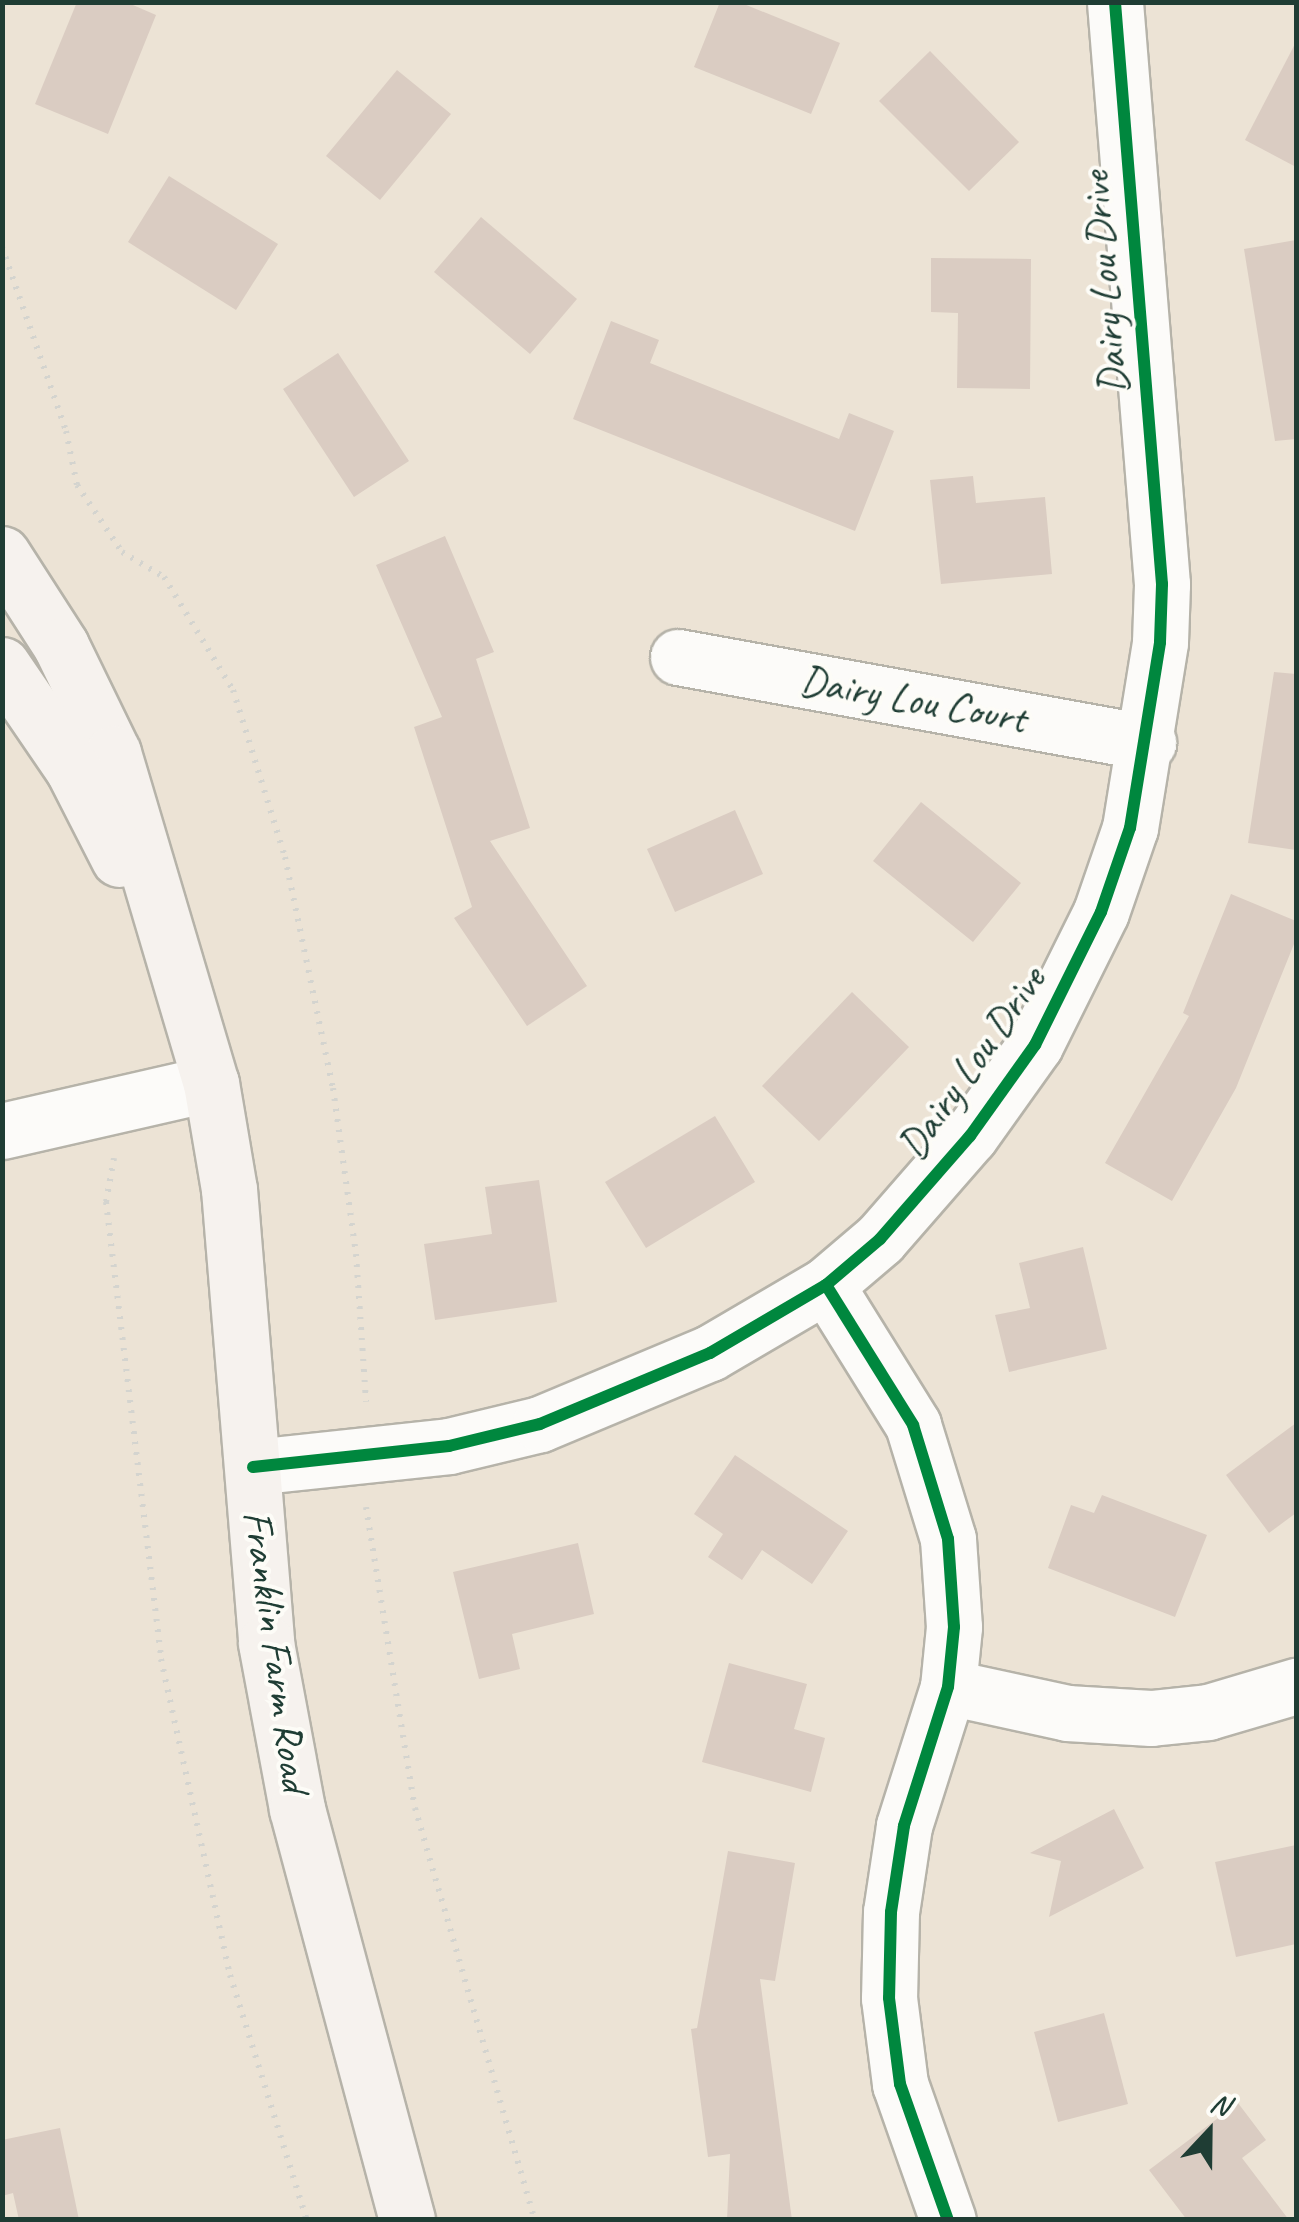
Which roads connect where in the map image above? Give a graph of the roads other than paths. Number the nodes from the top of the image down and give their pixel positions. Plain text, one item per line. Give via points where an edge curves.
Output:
1 (1115, 2) edge
2 (2, 554) edge
3 (678, 657) dead end
4 (2, 664) edge
5 (1148, 742) junction
6 (176, 955) junction
7 (211, 1083) junction
8 (2, 1131) edge
9 (826, 1286) junction
10 (253, 1467) junction
11 (1296, 1686) edge
12 (948, 1687) junction
13 (407, 2220) edge
14 (948, 2220) edge

1 - 5 street, Dairy Lou Drive via 1162,584
2 - 6 main road, Franklin Farm Road via 61,646 113,753
3 - 5 street, Dairy Lou Court
4 - 6 main road, Franklin Farm Road via 73,769
5 - 9 street, Dairy Lou Drive via 1130,828 1101,912 1035,1045 970,1136 880,1239
6 - 7 main road, Franklin Farm Road
7 - 8 street
7 - 10 main road, Franklin Farm Road via 229,1188
9 - 10 street, Dairy Lou Drive via 710,1353 540,1424 449,1446
9 - 12 street via 912,1425 934,1480 948,1539 954,1627
10 - 13 main road, Franklin Farm Road via 266,1643 296,1809
11 - 12 street via 1208,1712 1151,1718 1066,1713
12 - 14 street via 904,1826 891,1912 889,1998 900,2084

